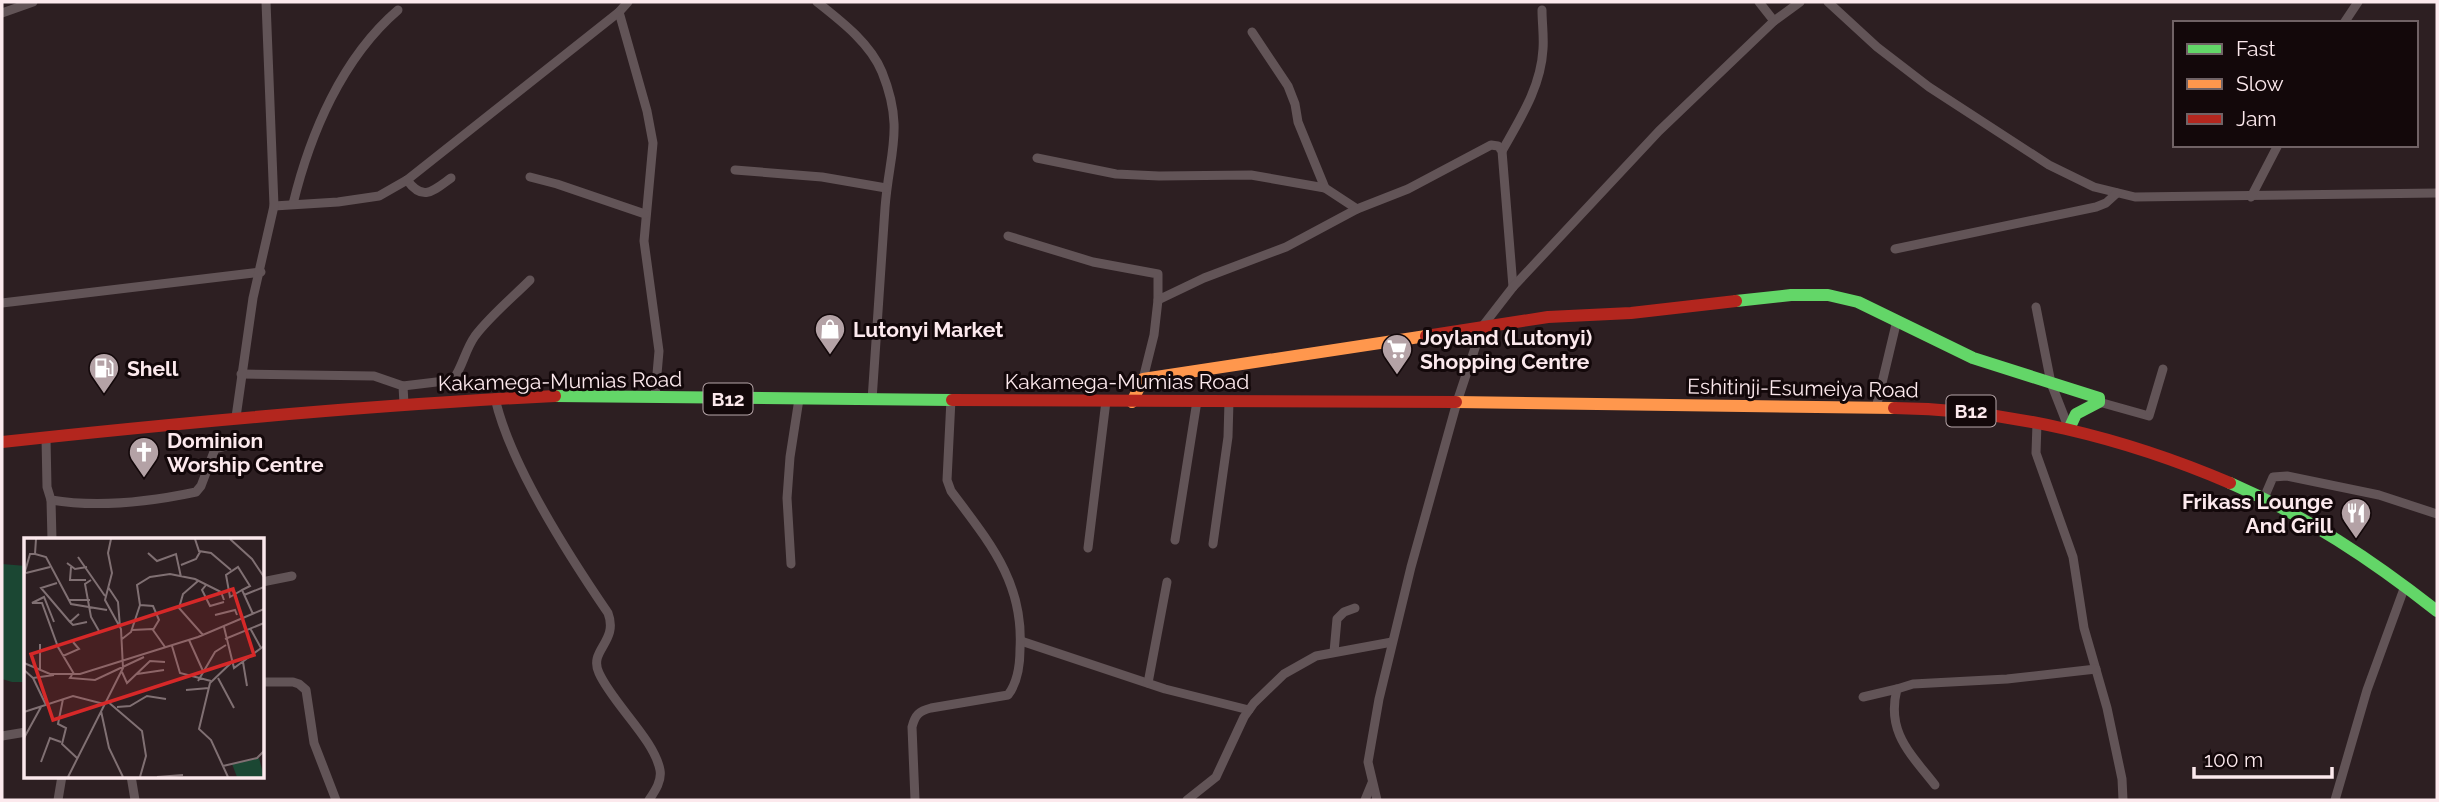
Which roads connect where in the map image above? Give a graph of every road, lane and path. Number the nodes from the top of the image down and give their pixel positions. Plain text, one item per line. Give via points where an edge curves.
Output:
1 (33, 2) edge
2 (266, 2) edge
3 (628, 2) edge
4 (817, 2) edge
5 (1759, 2) edge
6 (1800, 2) edge
7 (1828, 2) edge
8 (2358, 2) edge
9 (10, 6) edge
10 (398, 10) dead end
11 (1542, 10) dead end
12 (619, 12) junction
13 (2, 13) edge
14 (1774, 21) junction
15 (2345, 21) edge
16 (1252, 32) dead end
17 (2277, 147) edge
18 (1502, 151) junction
19 (1037, 158) dead end
20 (734, 170) dead end
21 (530, 177) dead end
22 (451, 178) dead end
23 (407, 180) junction
24 (886, 188) junction
25 (1325, 188) junction
26 (2117, 192) junction
27 (2437, 193) edge
28 (2251, 197) junction
29 (293, 204) junction
30 (274, 206) junction
31 (1357, 209) junction
32 (645, 214) junction
33 (1008, 236) dead end
34 (1895, 250) dead end
35 (261, 272) junction
36 (530, 280) dead end
37 (1513, 287) junction
38 (1158, 300) junction
39 (2, 303) edge
40 (2036, 307) dead end
41 (1897, 320) junction
42 (1482, 327) junction
43 (2163, 369) dead end
44 (241, 373) junction
45 (1143, 379) junction
46 (2051, 383) junction
47 (403, 386) junction
48 (655, 397) junction
49 (495, 398) junction
50 (799, 399) junction
51 (951, 399) junction
52 (872, 400) junction
53 (1106, 401) junction
54 (1132, 401) junction
55 (1197, 401) junction
56 (1229, 401) junction
57 (1457, 402) junction
58 (2099, 402) junction
59 (404, 404) junction
60 (1876, 408) junction
61 (236, 417) junction
62 (2037, 423) junction
63 (2069, 429) junction
64 (46, 438) junction
65 (254, 439) dead end
66 (2, 442) edge
67 (2264, 498) junction
68 (51, 500) junction
69 (2437, 514) edge
70 (52, 538) edge
71 (1175, 540) dead end
72 (1213, 544) dead end
73 (1088, 548) dead end
74 (791, 564) dead end
75 (292, 576) dead end
76 (264, 582) edge
77 (1167, 582) dead end
78 (2406, 584) junction
79 (1355, 608) dead end
80 (2437, 611) edge
81 (1021, 641) junction
82 (1392, 642) junction
83 (1334, 652) junction
84 (2096, 669) junction
85 (264, 682) edge
86 (1148, 683) junction
87 (1898, 689) junction
88 (1863, 697) dead end
89 (1249, 710) junction
90 (24, 733) edge
91 (2, 736) edge
92 (62, 778) edge
93 (131, 778) edge
94 (1371, 783) junction
95 (1935, 785) dead end
96 (58, 800) edge
97 (135, 800) edge
98 (336, 800) edge
99 (649, 800) edge
100 (915, 800) edge
101 (1187, 800) edge
102 (1365, 800) edge
103 (1377, 800) edge
104 (2123, 800) edge
105 (2335, 800) edge

1 - 9 street
2 - 30 street
3 - 12 street
4 - 24 street via 862,42 881,70 894,109 896,136
5 - 14 street
6 - 14 street
7 - 26 street via 1929,88 2049,165 2094,187
8 - 15 street
9 - 13 street
10 - 29 street via 346,72 302,169
11 - 18 street via 1540,75
12 - 23 street
12 - 32 street via 653,143
14 - 37 street via 1659,131
16 - 25 street via 1288,86
17 - 28 street
18 - 31 street via 1498,146 1485,146 1408,189
18 - 37 street
19 - 25 street via 1116,174 1251,175
20 - 24 street
21 - 32 street
22 - 23 street via 422,194
23 - 29 street via 379,196
24 - 52 street
25 - 31 street
26 - 28 street via 2135,197
26 - 34 street via 2096,207
27 - 28 street
29 - 30 street
30 - 35 street
31 - 38 street via 1286,247
32 - 48 street via 644,255 659,351
33 - 38 street via 1093,262 1158,274
35 - 39 street
35 - 44 street
36 - 47 street via 475,335 453,380
37 - 42 street
38 - 45 street
40 - 46 street
41 - 42 main road via 1858,302 1828,295 1791,295
41 - 46 main road via 1973,358
41 - 60 street
42 - 45 main road
42 - 57 street
43 - 58 street via 2149,416
44 - 47 street via 374,376
44 - 61 street
45 - 54 main road
46 - 58 main road via 2097,396
46 - 63 street
47 - 59 street
48 - 49 main road, Kakamega-Mumias Road / B12
48 - 50 main road, Kakamega-Mumias Road / B12
49 - 59 main road, Kakamega-Mumias Road / B12
49 - 99 street via 530,484 613,625 597,658 597,671 650,747 660,771
50 - 52 main road, Kakamega-Mumias Road / B12
50 - 74 street via 787,498
51 - 52 main road, Kakamega-Mumias Road / B12
51 - 53 main road, Kakamega-Mumias Road / B12
51 - 81 street via 947,480 1003,563 1017,600
53 - 54 main road, Kakamega-Mumias Road / B12
53 - 73 street
54 - 55 main road, Kakamega-Mumias Road / B12
55 - 56 main road, Kakamega-Mumias Road / B12
55 - 71 street
56 - 57 main road, Kakamega-Mumias Road / B12
56 - 72 street
57 - 60 main road, Eshitinji-Esumeiya Road / B12
57 - 82 street
58 - 63 main road via 2072,418
59 - 61 main road, Kakamega-Mumias Road / B12
60 - 62 main road, Eshitinji-Esumeiya Road / B12 via 1972,411
61 - 64 main road, Kakamega-Mumias Road / B12
62 - 63 main road, Eshitinji-Esumeiya Road / B12
62 - 84 street via 2036,453 2073,557 2084,628
63 - 67 main road, Eshitinji-Esumeiya Road / B12 via 2170,459
64 - 66 main road, Kakamega-Mumias Road / B12
64 - 68 street
65 - 68 street via 215,449 196,492 149,501
67 - 69 street via 2273,477 2287,476 2379,495
67 - 78 main road, Eshitinji-Esumeiya Road / B12 via 2313,523
68 - 70 street
75 - 76 street
77 - 86 street
78 - 80 main road, Eshitinji-Esumeiya Road / B12
78 - 105 street via 2367,690
79 - 83 street via 1337,620
81 - 86 street
81 - 100 street via 1018,674 1008,695 919,711 912,727
82 - 83 street
82 - 94 street via 1368,757
83 - 89 street via 1315,656 1291,670
84 - 87 street
84 - 104 street
85 - 98 street via 299,684 306,690 314,743
86 - 89 street
87 - 88 street
87 - 95 street via 1895,724 1906,748
89 - 101 street via 1216,777
90 - 91 street
92 - 96 street
93 - 97 street
94 - 102 street
94 - 103 street

